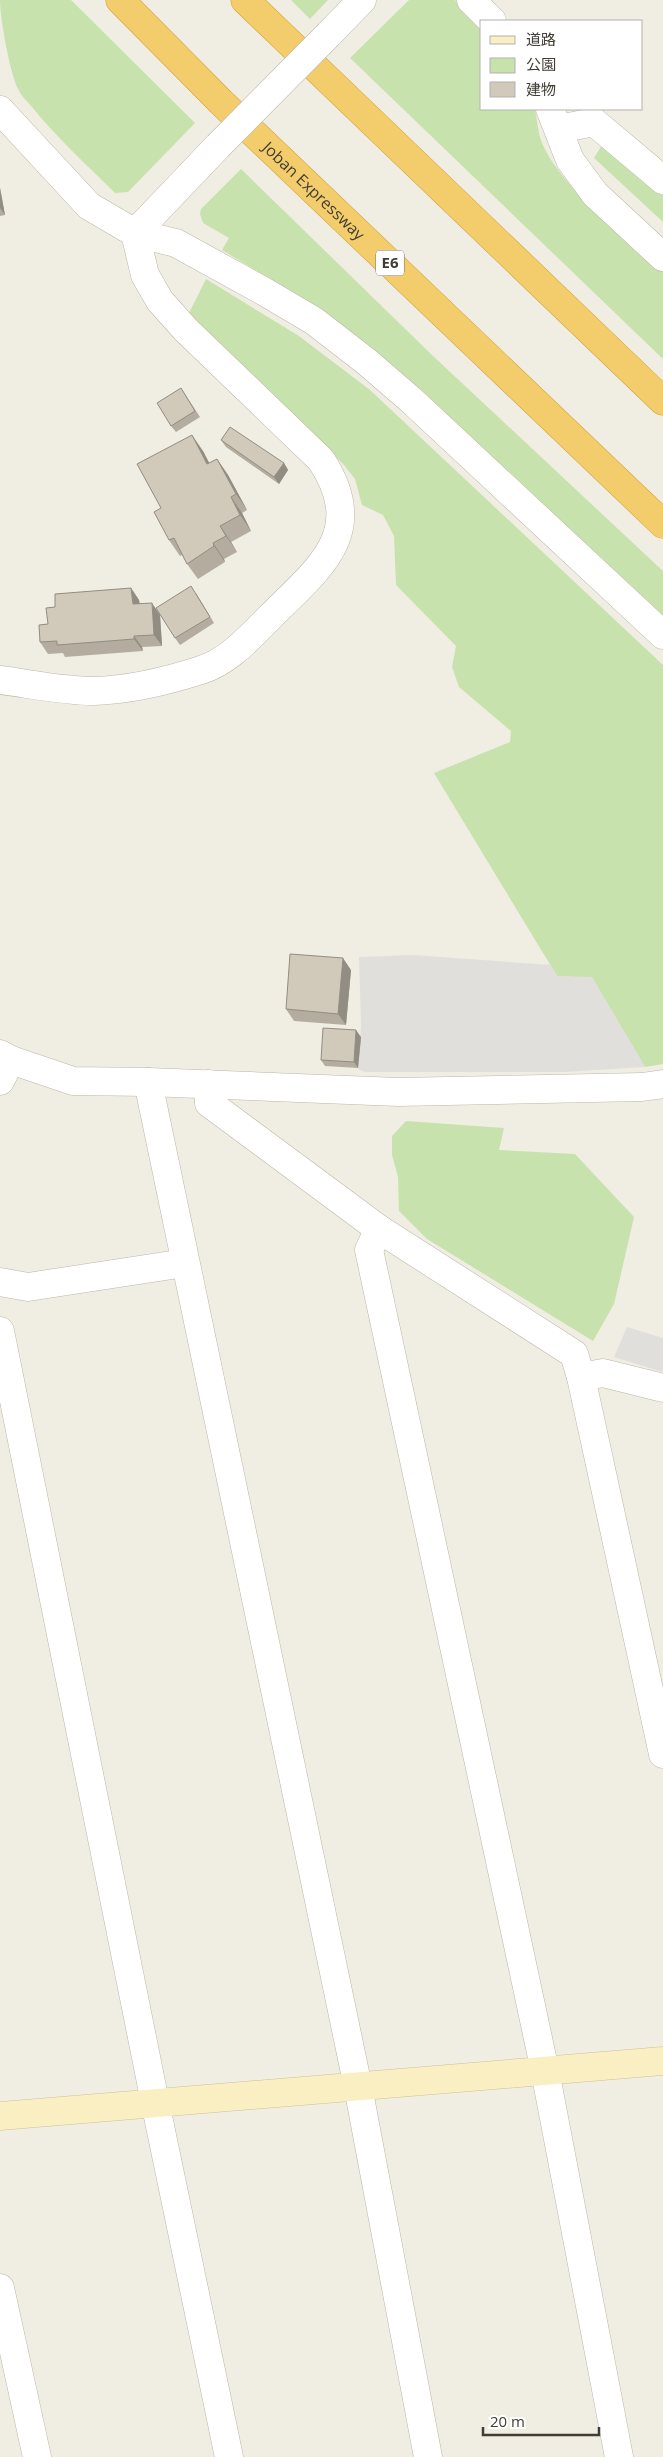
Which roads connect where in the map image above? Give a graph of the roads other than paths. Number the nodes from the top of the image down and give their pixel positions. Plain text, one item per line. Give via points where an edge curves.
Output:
1 (120, 0) edge
2 (245, 0) edge
3 (362, 0) edge
4 (471, 0) edge
5 (491, 20) edge
6 (0, 110) edge
7 (555, 119) edge
8 (663, 180) edge
9 (134, 233) junction
10 (663, 257) edge
11 (663, 402) edge
12 (663, 524) edge
13 (663, 634) edge
14 (0, 680) edge
15 (4, 1065) edge
16 (148, 1082) junction
17 (208, 1084) junction
18 (663, 1084) edge
19 (379, 1229) junction
20 (185, 1263) junction
21 (0, 1282) edge
22 (0, 1331) edge
23 (581, 1377) junction
24 (663, 1388) edge
25 (663, 1754) edge
26 (663, 2060) edge
27 (545, 2071) junction
28 (358, 2087) junction
29 (155, 2102) junction
30 (0, 2116) edge
31 (0, 2288) edge
32 (37, 2457) edge
33 (229, 2457) edge
34 (428, 2457) edge
35 (619, 2457) edge

1 - 12 highway, Joban Expressway / E6 via 228,109
2 - 11 highway
3 - 9 street, bridge
4 - 5 street
6 - 9 street via 89,206
7 - 8 street via 594,122
7 - 10 street via 570,160 595,194
9 - 13 street via 176,243 322,327 411,400
9 - 14 street via 145,274 160,301 321,460 335,480 341,502 341,521 335,542 322,566 236,650 203,670 124,689 49,687
15 - 16 street via 73,1081
16 - 17 street
16 - 20 street
17 - 18 street via 398,1092 642,1088
17 - 19 street via 209,1103
19 - 23 street via 574,1354
19 - 27 street via 368,1250
20 - 21 street via 28,1287
20 - 28 street
22 - 29 street
23 - 24 street via 603,1373
23 - 25 street
26 - 27 street
27 - 28 street
27 - 35 street
28 - 29 street
28 - 34 street
29 - 30 street
29 - 33 street
31 - 32 street

